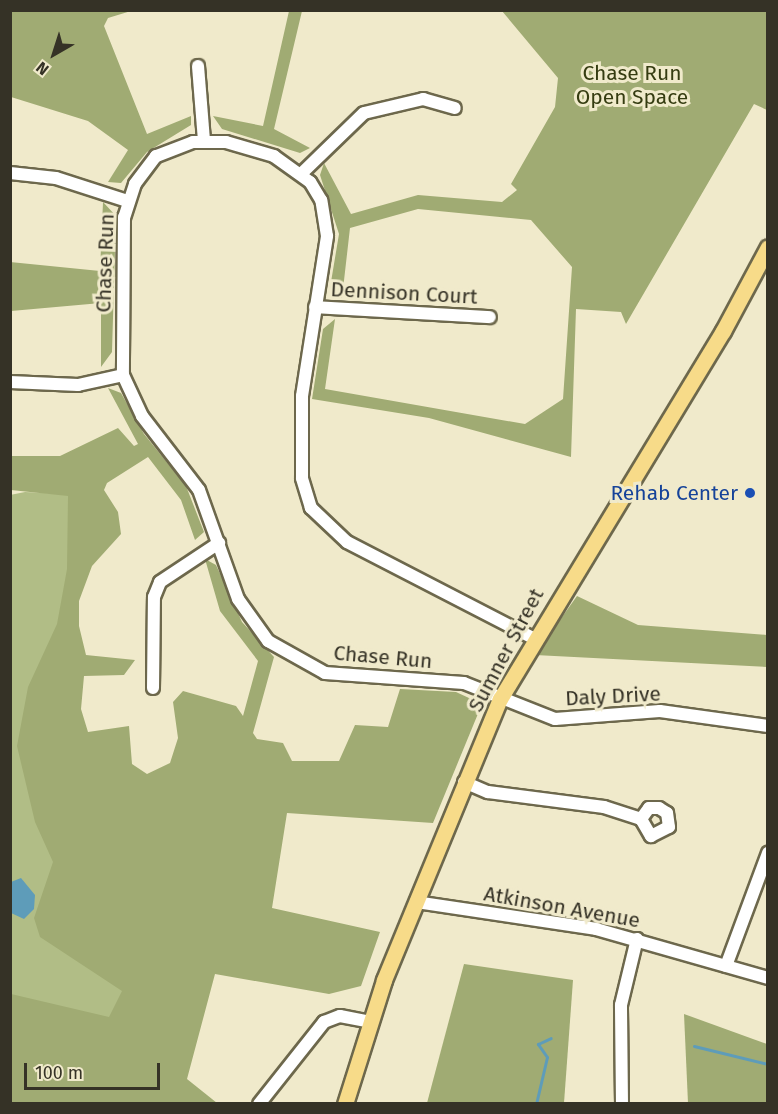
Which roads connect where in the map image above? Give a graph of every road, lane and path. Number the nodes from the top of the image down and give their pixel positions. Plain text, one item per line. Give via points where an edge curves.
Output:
1 (198, 66) dead end
2 (455, 108) dead end
3 (204, 140) junction
4 (10, 173) edge
5 (302, 173) junction
6 (127, 201) junction
7 (766, 253) edge
8 (315, 307) junction
9 (490, 317) dead end
10 (123, 375) junction
11 (10, 382) edge
12 (219, 543) junction
13 (533, 638) junction
14 (153, 688) dead end
15 (500, 699) junction
16 (768, 726) edge
17 (464, 782) junction
18 (640, 819) dead end
19 (768, 854) edge
20 (416, 902) junction
21 (637, 939) junction
22 (726, 966) junction
23 (768, 978) edge
24 (370, 1022) junction
25 (259, 1104) edge
26 (345, 1104) edge
27 (622, 1104) edge

1 - 3 street
2 - 5 street via 423,99 364,114
3 - 5 street via 262,152
3 - 6 street, Chase Run via 156,156
4 - 6 street via 56,178
5 - 8 street via 321,200 326,223
6 - 10 street, Chase Run
7 - 13 main road, Sumner Street via 723,331
8 - 9 street, Dennison Court via 397,316
8 - 13 street via 302,396 302,467 303,488 316,515 352,545
10 - 11 street via 78,385
10 - 12 street, Chase Run via 142,416 199,490
12 - 14 street via 160,582 154,597
12 - 15 street, Chase Run via 238,599 255,627 297,661 340,676 464,683
13 - 15 main road, Sumner Street
15 - 16 street, Daly Drive via 564,720 660,711
15 - 17 main road, Sumner Street
17 - 18 street via 493,793 576,799
17 - 20 main road, Sumner Street
19 - 22 street
20 - 21 street, Atkinson Avenue
20 - 24 main road, Sumner Street
21 - 22 street, Atkinson Avenue
21 - 27 street via 621,1005
22 - 23 street, Atkinson Avenue
24 - 25 street via 339,1016 324,1022
24 - 26 main road, Sumner Street

